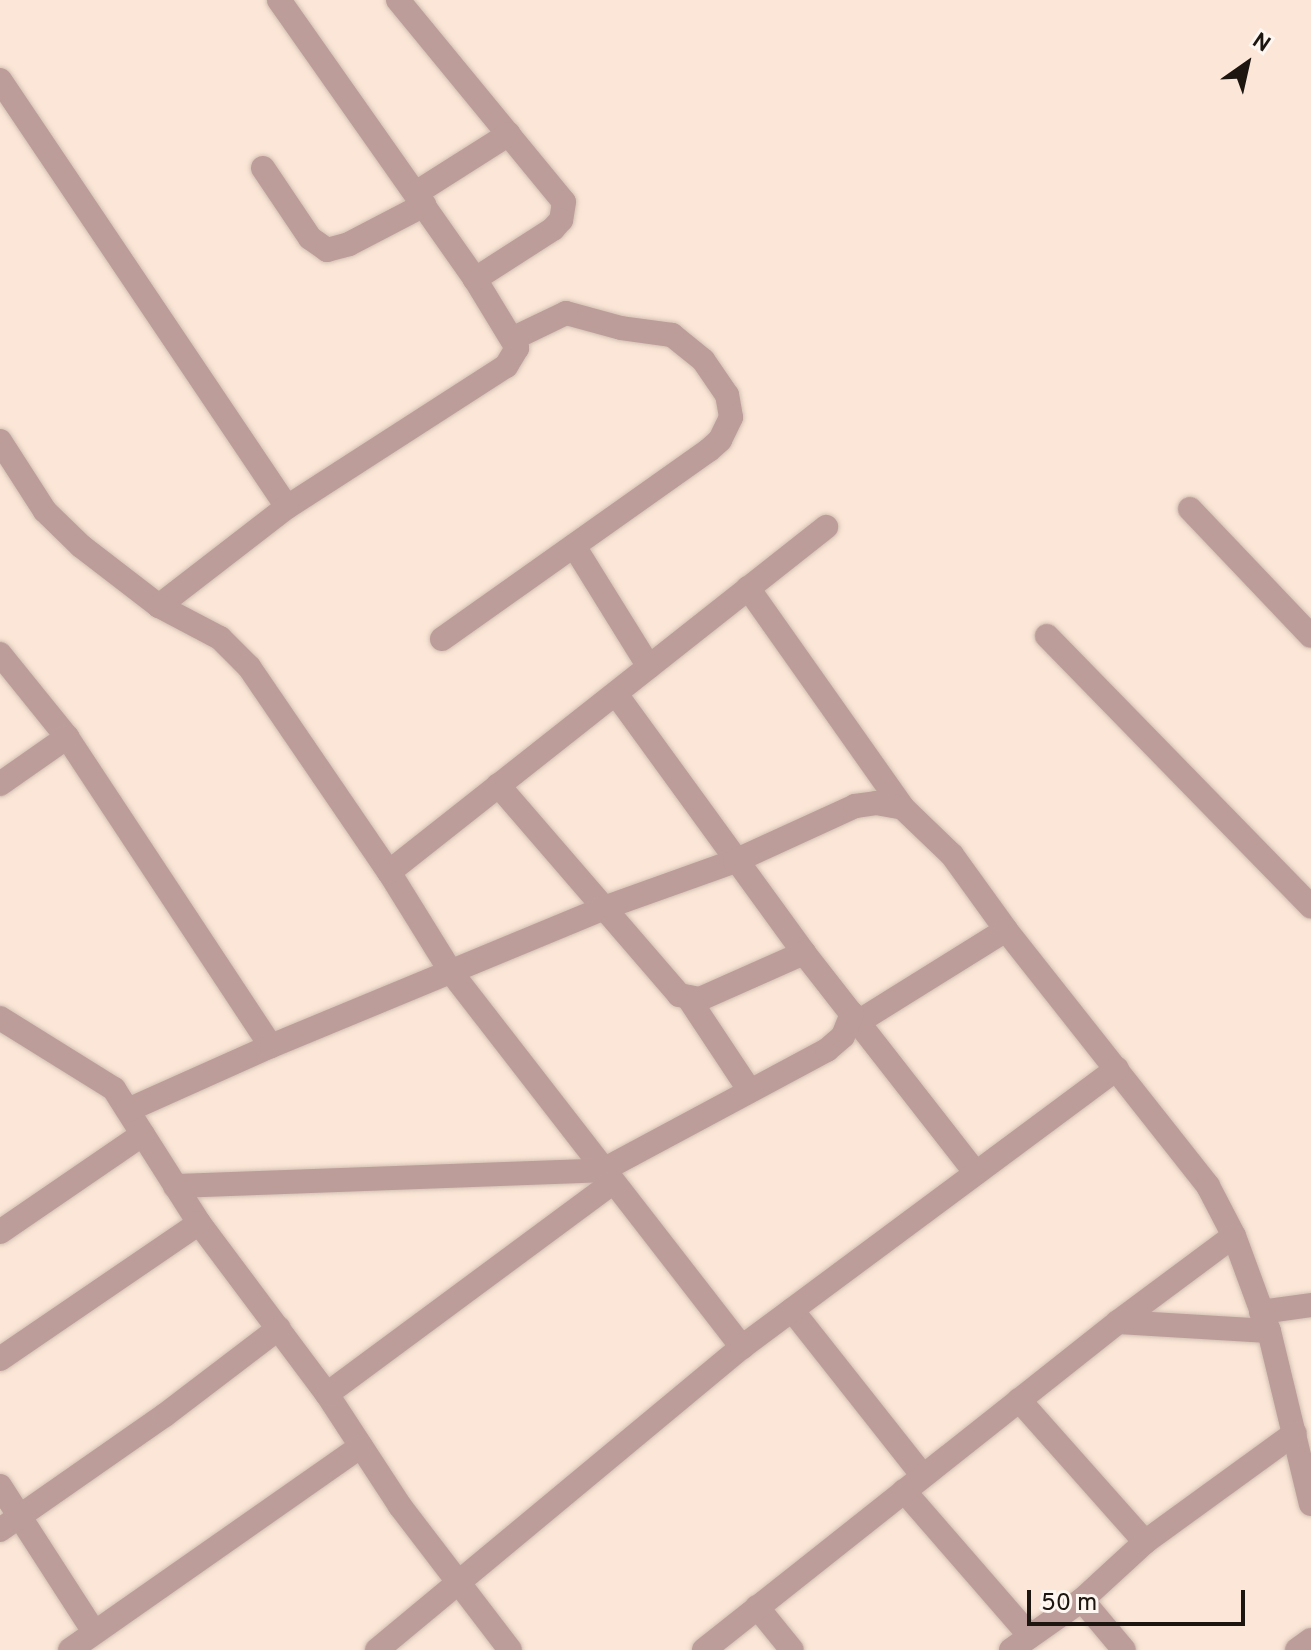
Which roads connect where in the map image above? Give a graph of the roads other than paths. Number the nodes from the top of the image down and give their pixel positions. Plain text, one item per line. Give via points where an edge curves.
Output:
1 (279, 0) edge
2 (398, 0) edge
3 (0, 80) edge
4 (509, 134) junction
5 (263, 168) dead end
6 (420, 199) junction
7 (475, 279) junction
8 (514, 338) junction
9 (0, 441) edge
10 (287, 507) junction
11 (1190, 509) dead end
12 (826, 527) dead end
13 (574, 546) junction
14 (748, 588) junction
15 (159, 606) junction
16 (1047, 636) dead end
17 (1311, 636) edge
18 (442, 639) dead end
19 (0, 654) edge
20 (649, 667) junction
21 (616, 694) junction
22 (67, 737) junction
23 (0, 784) edge
24 (498, 785) junction
25 (903, 808) junction
26 (735, 861) junction
27 (389, 872) junction
28 (1311, 907) edge
29 (601, 909) junction
30 (1006, 930) junction
31 (804, 953) junction
32 (451, 972) junction
33 (689, 999) junction
34 (0, 1018) edge
35 (855, 1018) junction
36 (271, 1046) junction
37 (1117, 1068) junction
38 (750, 1091) junction
39 (128, 1110) junction
40 (143, 1134) junction
41 (976, 1173) junction
42 (608, 1176) junction
43 (175, 1186) junction
44 (199, 1223) junction
45 (0, 1232) edge
46 (1234, 1236) junction
47 (1311, 1305) edge
48 (792, 1310) junction
49 (1265, 1321) junction
50 (1118, 1322) junction
51 (279, 1328) junction
52 (742, 1347) junction
53 (0, 1359) edge
54 (327, 1394) junction
55 (1019, 1400) junction
56 (1295, 1433) junction
57 (361, 1446) junction
58 (914, 1483) junction
59 (0, 1486) edge
60 (1311, 1504) edge
61 (10, 1523) edge
62 (1145, 1542) junction
63 (459, 1583) junction
64 (1082, 1600) junction
65 (757, 1607) junction
66 (94, 1632) junction
67 (1311, 1640) edge
68 (1021, 1643) edge
69 (70, 1650) edge
70 (377, 1650) edge
71 (510, 1650) edge
72 (704, 1650) edge
73 (792, 1650) edge
74 (1124, 1650) edge
75 (1297, 1650) edge

1 - 6 street
2 - 4 street
3 - 10 street
4 - 6 street
4 - 7 street via 557,190 565,211 553,229
5 - 6 street via 310,238 327,250 349,244
6 - 7 street
7 - 8 street
8 - 10 street via 515,355 506,366
8 - 13 street via 574,313 621,328 672,335 703,360 727,395 727,429 709,450
9 - 15 street via 45,511
10 - 15 street
11 - 17 street
12 - 14 street
13 - 18 street
13 - 20 street
14 - 20 street
14 - 25 street
15 - 27 street via 220,638 249,667
16 - 28 street
19 - 22 street
20 - 21 street
21 - 24 street
21 - 26 street
22 - 23 street
22 - 36 street
24 - 27 street
24 - 29 street
25 - 26 street via 855,806
25 - 30 street via 952,855
26 - 29 street
26 - 31 street
27 - 32 street
29 - 32 street
29 - 33 street via 669,987
30 - 35 street
30 - 37 street
31 - 33 street via 715,993
31 - 35 street
32 - 36 street
32 - 42 street
33 - 38 street
34 - 39 street via 114,1089
35 - 38 street via 835,1045
35 - 41 street
36 - 39 street
37 - 41 street
37 - 46 street via 1208,1186
38 - 42 street
39 - 40 street
40 - 43 street
40 - 45 street
41 - 48 street
42 - 43 street
42 - 52 street
42 - 54 street
43 - 44 street
44 - 51 street
44 - 53 street
46 - 49 street
46 - 50 street
47 - 49 street
48 - 52 street
48 - 58 street
49 - 50 street
49 - 56 street
50 - 55 street
51 - 54 street
51 - 61 street
52 - 63 street
54 - 57 street
55 - 58 street
55 - 62 street
56 - 60 street
56 - 62 street
57 - 63 street
57 - 66 street
58 - 65 street
58 - 68 street
59 - 61 street
61 - 66 street
62 - 64 street
63 - 70 street
63 - 71 street
64 - 68 street
64 - 74 street
65 - 72 street
65 - 73 street
66 - 69 street
67 - 75 street

